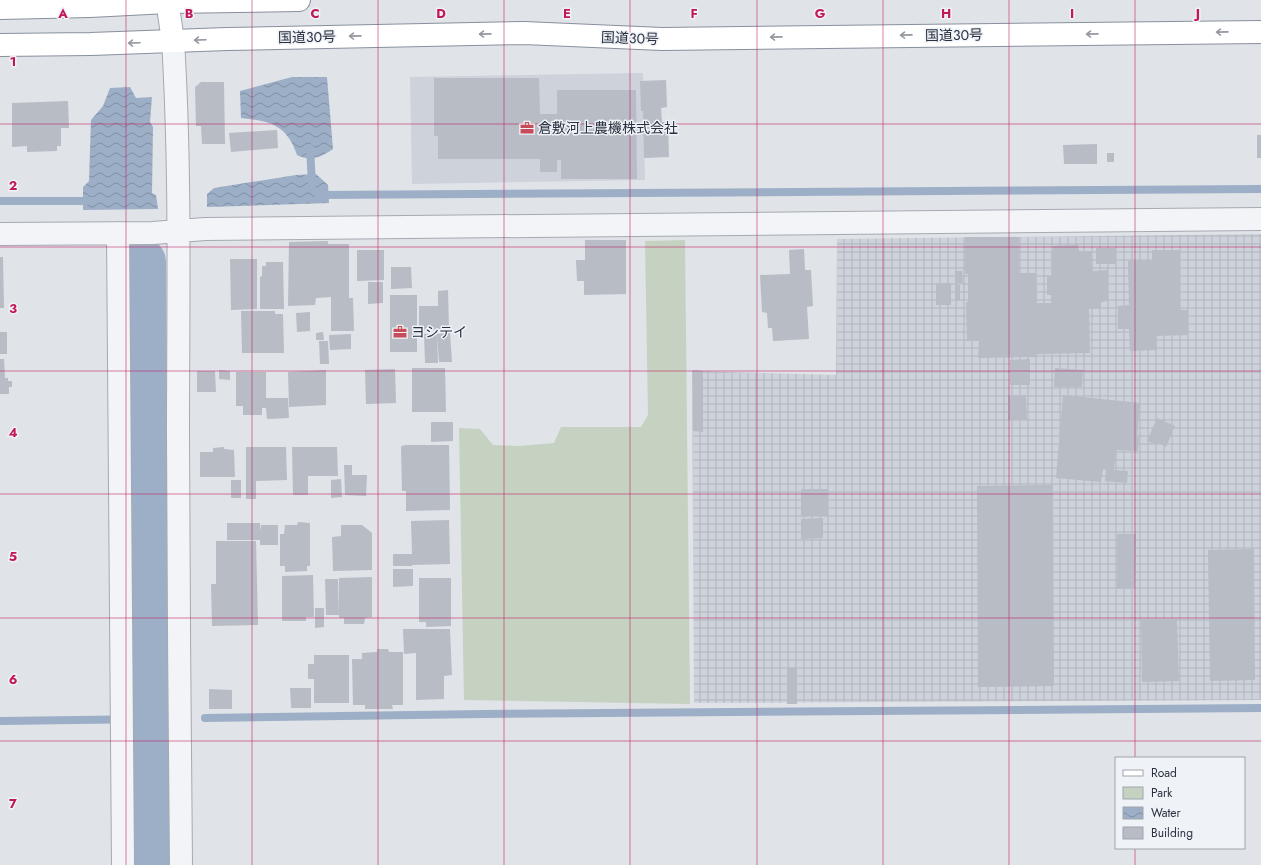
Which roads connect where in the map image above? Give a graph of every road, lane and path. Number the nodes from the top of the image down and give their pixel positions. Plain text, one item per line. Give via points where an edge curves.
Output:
1 (299, 0) edge
2 (168, 1) edge
3 (0, 8) edge
4 (1261, 32) edge
5 (173, 42) junction
6 (0, 45) edge
7 (1261, 219) edge
8 (179, 230) junction
9 (118, 233) junction
10 (0, 234) edge
11 (123, 865) edge
12 (181, 865) edge

1 - 2 main road
2 - 3 main road
2 - 5 main road
4 -> 5 main road, 国道30号 via 662,39 524,33
5 -> 6 main road, 国道30号
5 - 8 street
7 - 8 street
8 - 9 street
8 - 12 street
9 - 10 street
9 - 11 street

